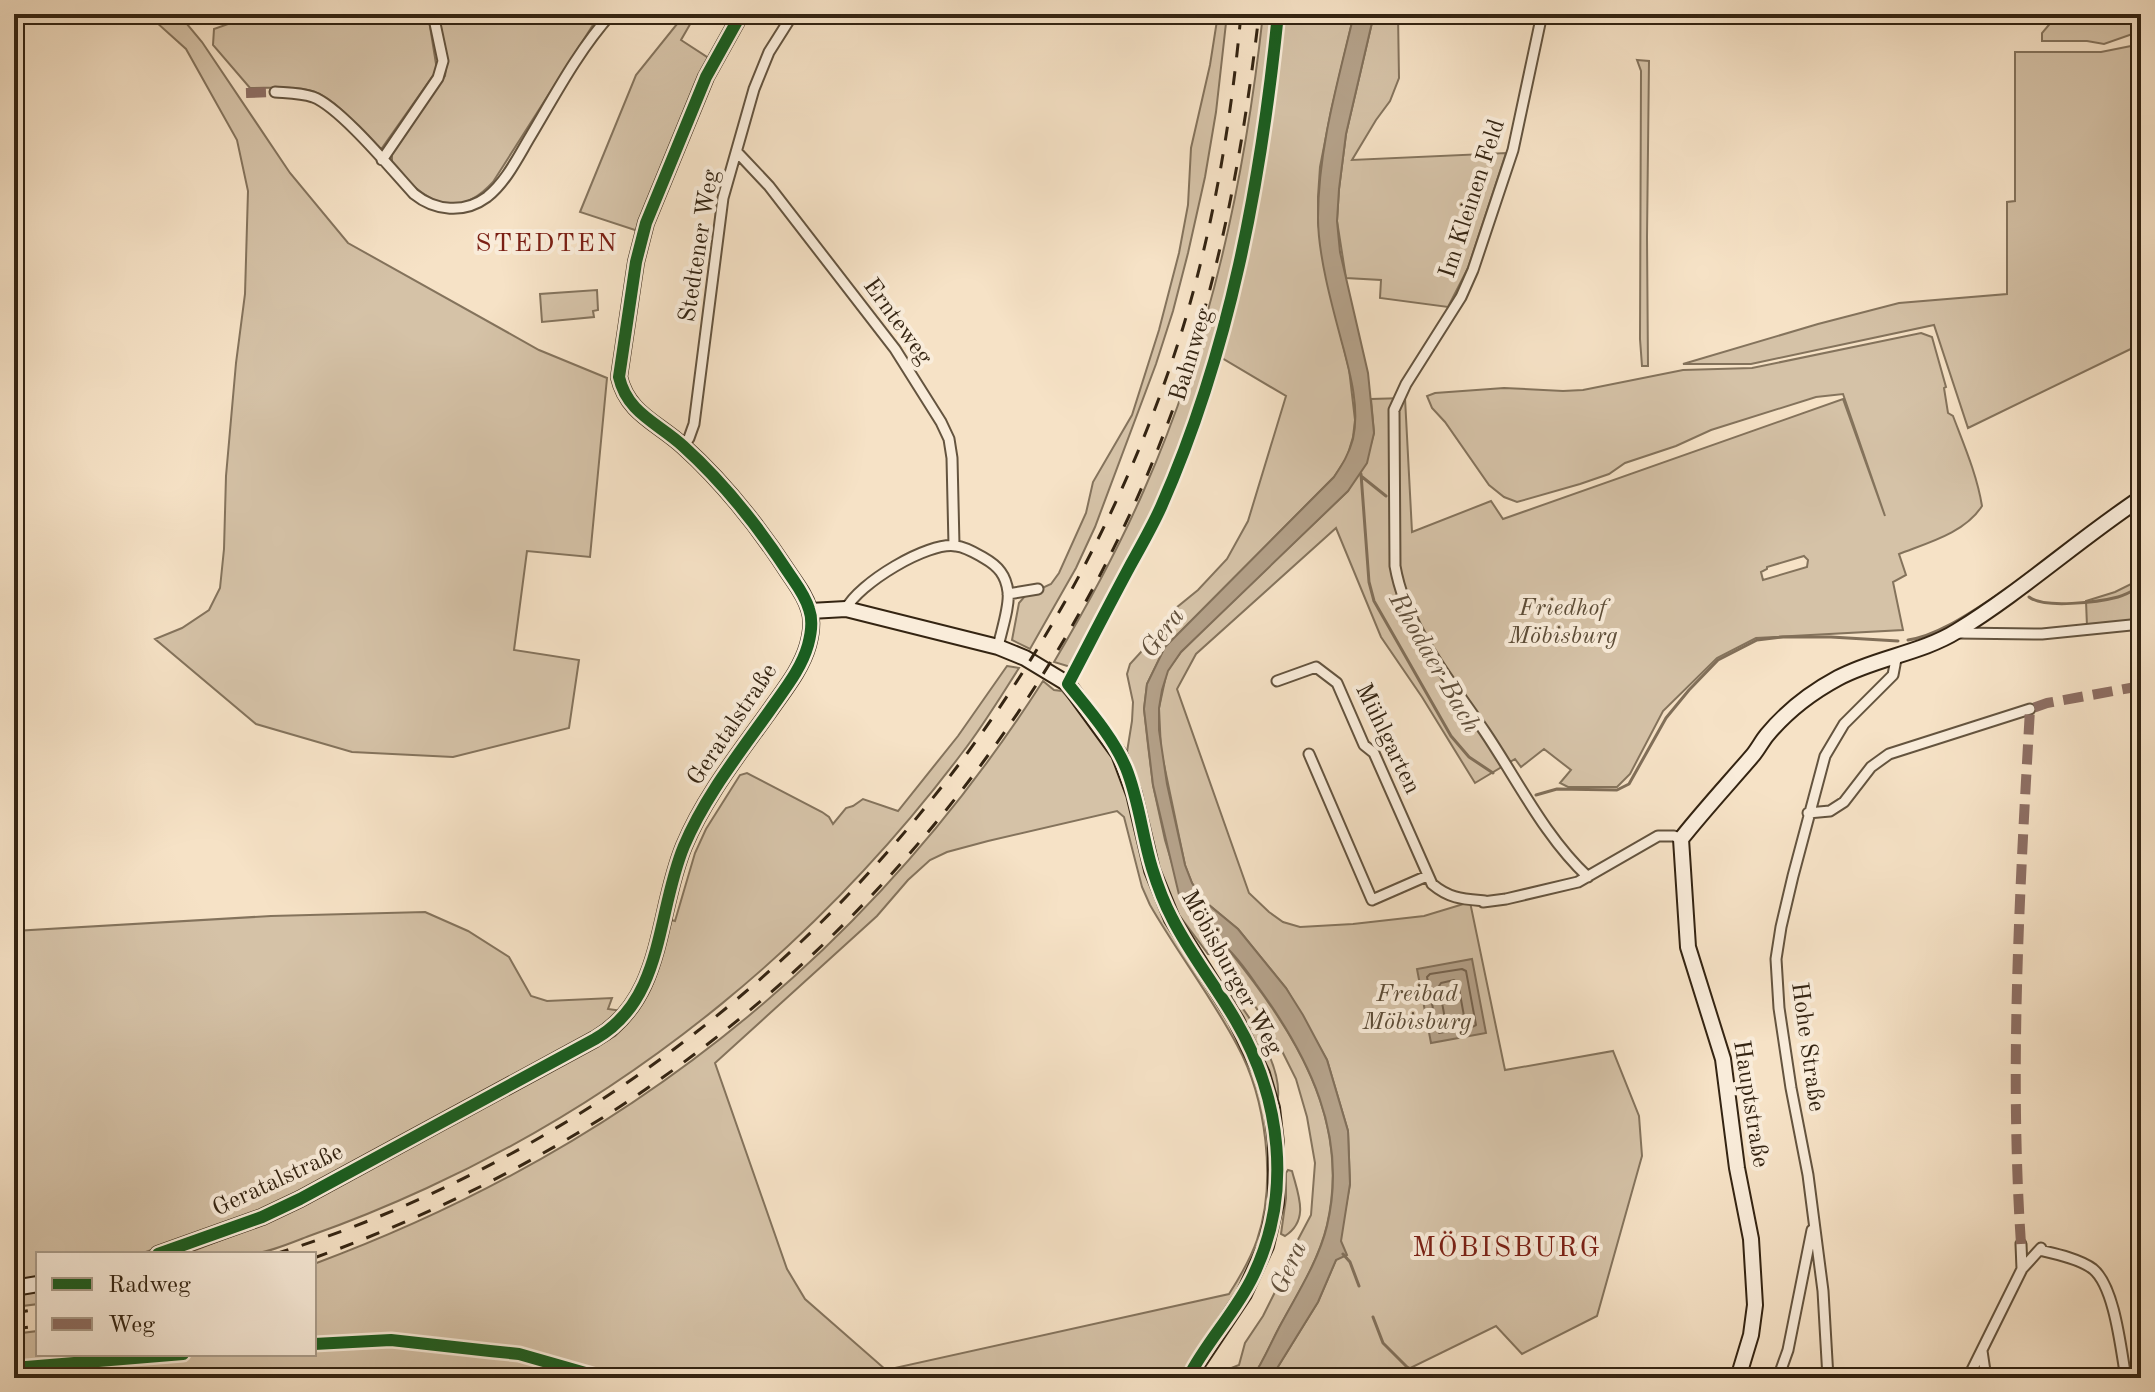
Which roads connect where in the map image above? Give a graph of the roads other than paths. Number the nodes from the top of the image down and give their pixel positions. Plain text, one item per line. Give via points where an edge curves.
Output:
1 (433, 14) edge
2 (611, 14) edge
3 (741, 14) edge
4 (793, 14) edge
5 (1278, 14) edge
6 (1542, 14) edge
7 (275, 92) dead end
8 (737, 152) junction
9 (382, 160) junction
10 (683, 446) junction
11 (2141, 498) edge
12 (954, 545) junction
13 (1038, 589) dead end
14 (1008, 594) junction
15 (846, 609) junction
16 (810, 611) junction
17 (2141, 624) edge
18 (1953, 633) junction
19 (998, 647) junction
20 (1897, 654) junction
21 (1277, 681) dead end
22 (1068, 684) junction
23 (2030, 709) dead end
24 (1309, 754) dead end
25 (1808, 813) junction
26 (1681, 839) junction
27 (1427, 876) junction
28 (1588, 877) junction
29 (1814, 1225) junction
30 (2021, 1244) dead end
31 (164, 1252) edge
32 (2022, 1269) junction
33 (36, 1284) edge
34 (14, 1288) edge
35 (1982, 1351) junction
36 (1188, 1378) edge
37 (1738, 1378) edge
38 (1778, 1378) edge
39 (1828, 1378) edge
40 (1968, 1378) edge
41 (1986, 1378) edge
42 (2126, 1378) edge

1 - 9 street via 443,61 438,78
2 - 9 street via 579,54 508,174 489,196 461,208 435,206 414,194
3 - 10 street via 706,77 646,223 619,377 627,399
4 - 8 street, Stedtener Weg via 769,52
5 - 22 street, Bahnweg via 1239,266 1208,381 1161,508
6 - 28 street, Im Kleinen Feld via 1513,150 1478,258 1394,410 1395,566 1411,618 1441,667 1547,831
7 - 9 street via 322,102
8 - 10 street, Stedtener Weg via 723,198 694,424
8 - 12 street, Ernteweg via 895,349 941,422 952,458
10 - 16 street via 759,530
11 - 18 street
12 - 14 street via 995,564
12 - 15 street via 904,561 850,600
13 - 14 street
14 - 19 street
15 - 16 street, Möbisburger Weg
15 - 19 street, Möbisburger Weg
16 - 31 street, Geratalstraße via 811,630 801,665 689,833 647,981 626,1015 595,1039 300,1199
17 - 18 street via 2042,634
18 - 20 street
19 - 22 street, Möbisburger Weg
20 - 25 street, Hohe Straße via 1893,675 1844,724 1825,756
20 - 26 street via 1836,679 1783,717
21 - 27 street, Mühlgarten via 1316,667 1337,683
22 - 36 street, Möbisburger Weg via 1119,754 1152,870 1172,919 1249,1045 1272,1108 1276,1203 1266,1246 1244,1294
23 - 25 street via 1889,754 1871,767 1844,802 1830,811
24 - 27 street via 1372,900
25 - 29 street, Hohe Straße via 1776,959
26 - 28 street via 1658,836
26 - 37 street, Hauptstraße via 1688,947 1723,1059 1751,1239 1755,1305
27 - 28 street via 1444,894 1481,903
29 - 38 street
29 - 39 street, Hohe Straße
30 - 32 street
32 - 35 street
32 - 42 street via 2040,1249 2089,1267 2101,1279 2111,1302
33 - 34 street
35 - 40 street
35 - 41 street

